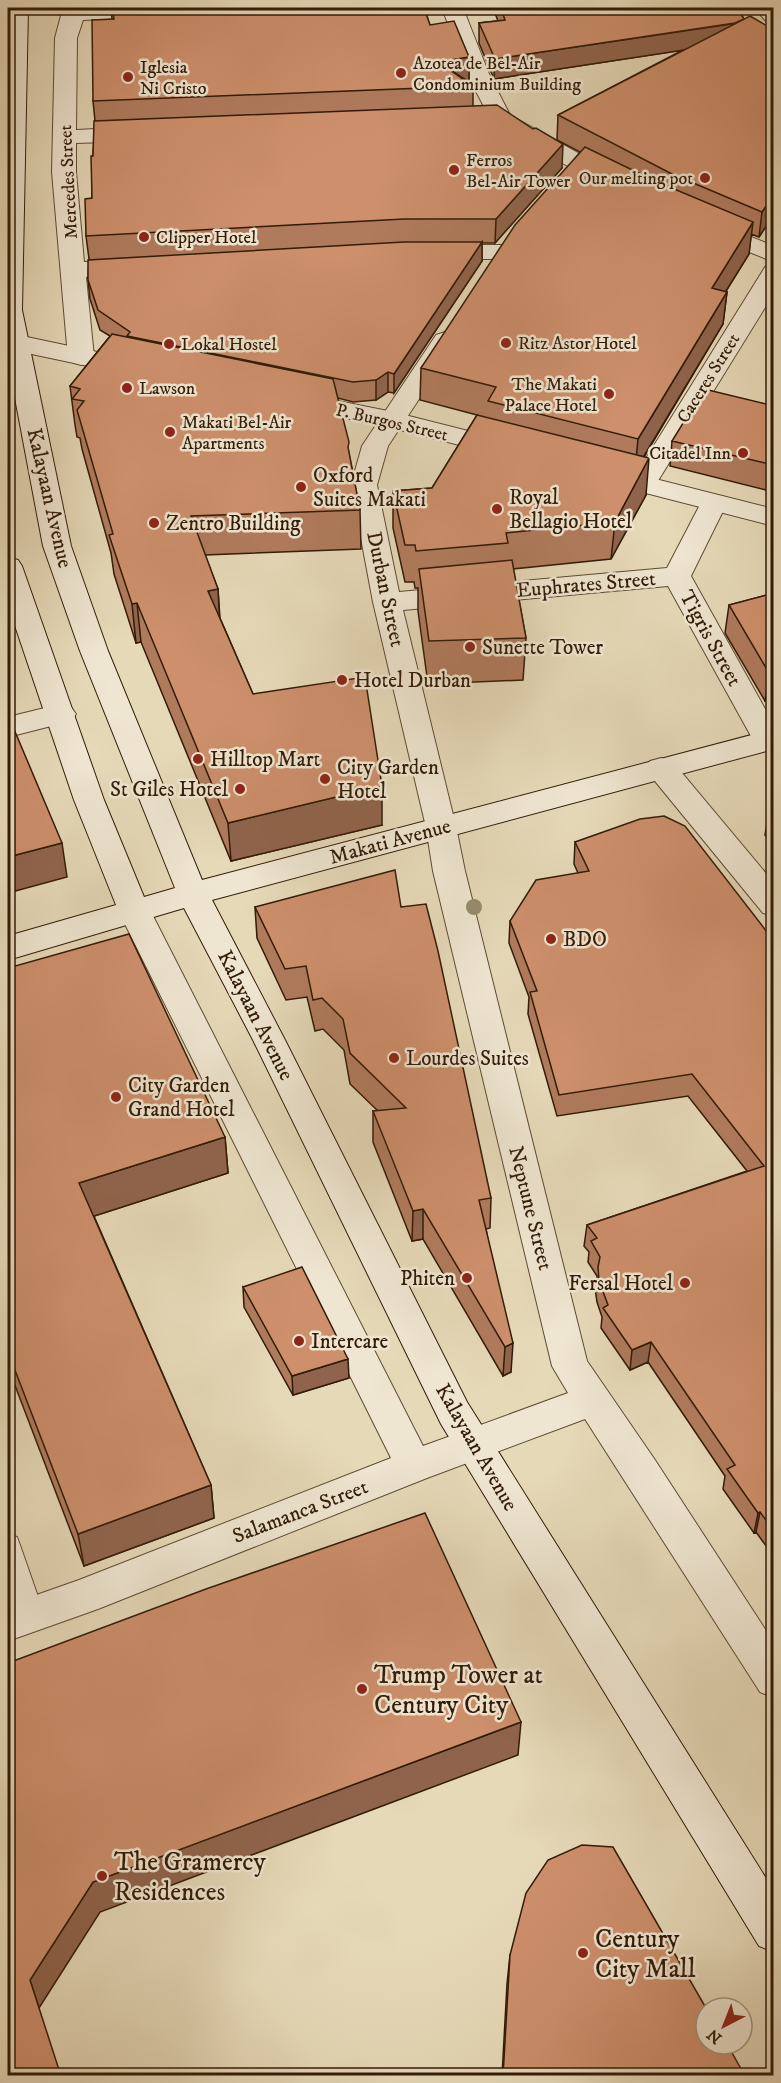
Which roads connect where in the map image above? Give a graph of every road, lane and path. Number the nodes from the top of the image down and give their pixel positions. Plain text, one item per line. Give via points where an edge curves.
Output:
1 (17, 8) edge
2 (205, 8) edge
3 (452, 8) edge
4 (764, 8) edge
5 (74, 11) edge
6 (774, 16) edge
7 (501, 119) junction
8 (478, 120) edge
9 (159, 133) edge
10 (65, 137) junction
11 (630, 191) edge
12 (691, 219) edge
13 (415, 252) edge
14 (504, 253) edge
15 (774, 255) edge
16 (156, 266) edge
17 (73, 270) junction
18 (774, 272) edge
19 (458, 321) edge
20 (13, 342) edge
21 (81, 357) junction
22 (162, 373) edge
23 (277, 397) edge
24 (393, 420) junction
25 (529, 455) edge
26 (586, 469) edge
27 (643, 484) junction
28 (714, 503) junction
29 (774, 518) edge
30 (8, 568) edge
31 (677, 576) junction
32 (387, 602) junction
33 (61, 714) junction
34 (8, 728) edge
35 (770, 739) edge
36 (661, 768) junction
37 (441, 827) junction
38 (193, 894) junction
39 (774, 904) edge
40 (135, 912) junction
41 (8, 948) edge
42 (593, 1400) junction
43 (474, 1445) junction
44 (414, 1466) junction
45 (8, 1545) edge
46 (19, 1618) edge
47 (774, 1679) edge
48 (774, 1931) edge

1 - 20 street, Kalayaan Avenue via 10,310
2 - 5 street
3 - 7 street
4 - 6 street
5 - 10 street, Mercedes Street via 66,38
7 - 8 street
7 - 11 street via 572,174
9 - 10 street
10 - 17 street, Mercedes Street via 64,172
12 - 15 street
13 - 14 street
16 - 17 street
17 - 21 street, Mercedes Street
18 - 27 street, Caceres Street
19 - 24 street, Durban Street
20 - 21 street
20 - 38 street, Kalayaan Avenue via 57,546 94,651
21 - 22 street
23 - 24 street, P. Burgos Street
24 - 25 street, P. Burgos Street
24 - 32 street, Durban Street via 375,446 364,484
26 - 27 street
27 - 28 street
28 - 29 street
28 - 31 street, Tigris Street
30 - 33 street
31 - 32 street, Euphrates Street
31 - 35 street, Tigris Street
32 - 37 street, Durban Street
33 - 34 street
33 - 40 street via 89,800
35 - 36 street, Makati Avenue
36 - 37 street, Makati Avenue
36 - 39 street
37 - 38 street, Makati Avenue
37 - 42 street, Neptune Street via 448,871 570,1366
38 - 40 street, Makati Avenue
38 - 43 street, Kalayaan Avenue via 449,1403
40 - 41 street, Makati Avenue
40 - 44 street
42 - 43 street, Salamanca Street
42 - 47 street, Neptune Street
43 - 44 street, Salamanca Street
43 - 48 street, Kalayaan Avenue
44 - 46 street, Salamanca Street via 95,1592
45 - 46 lane

